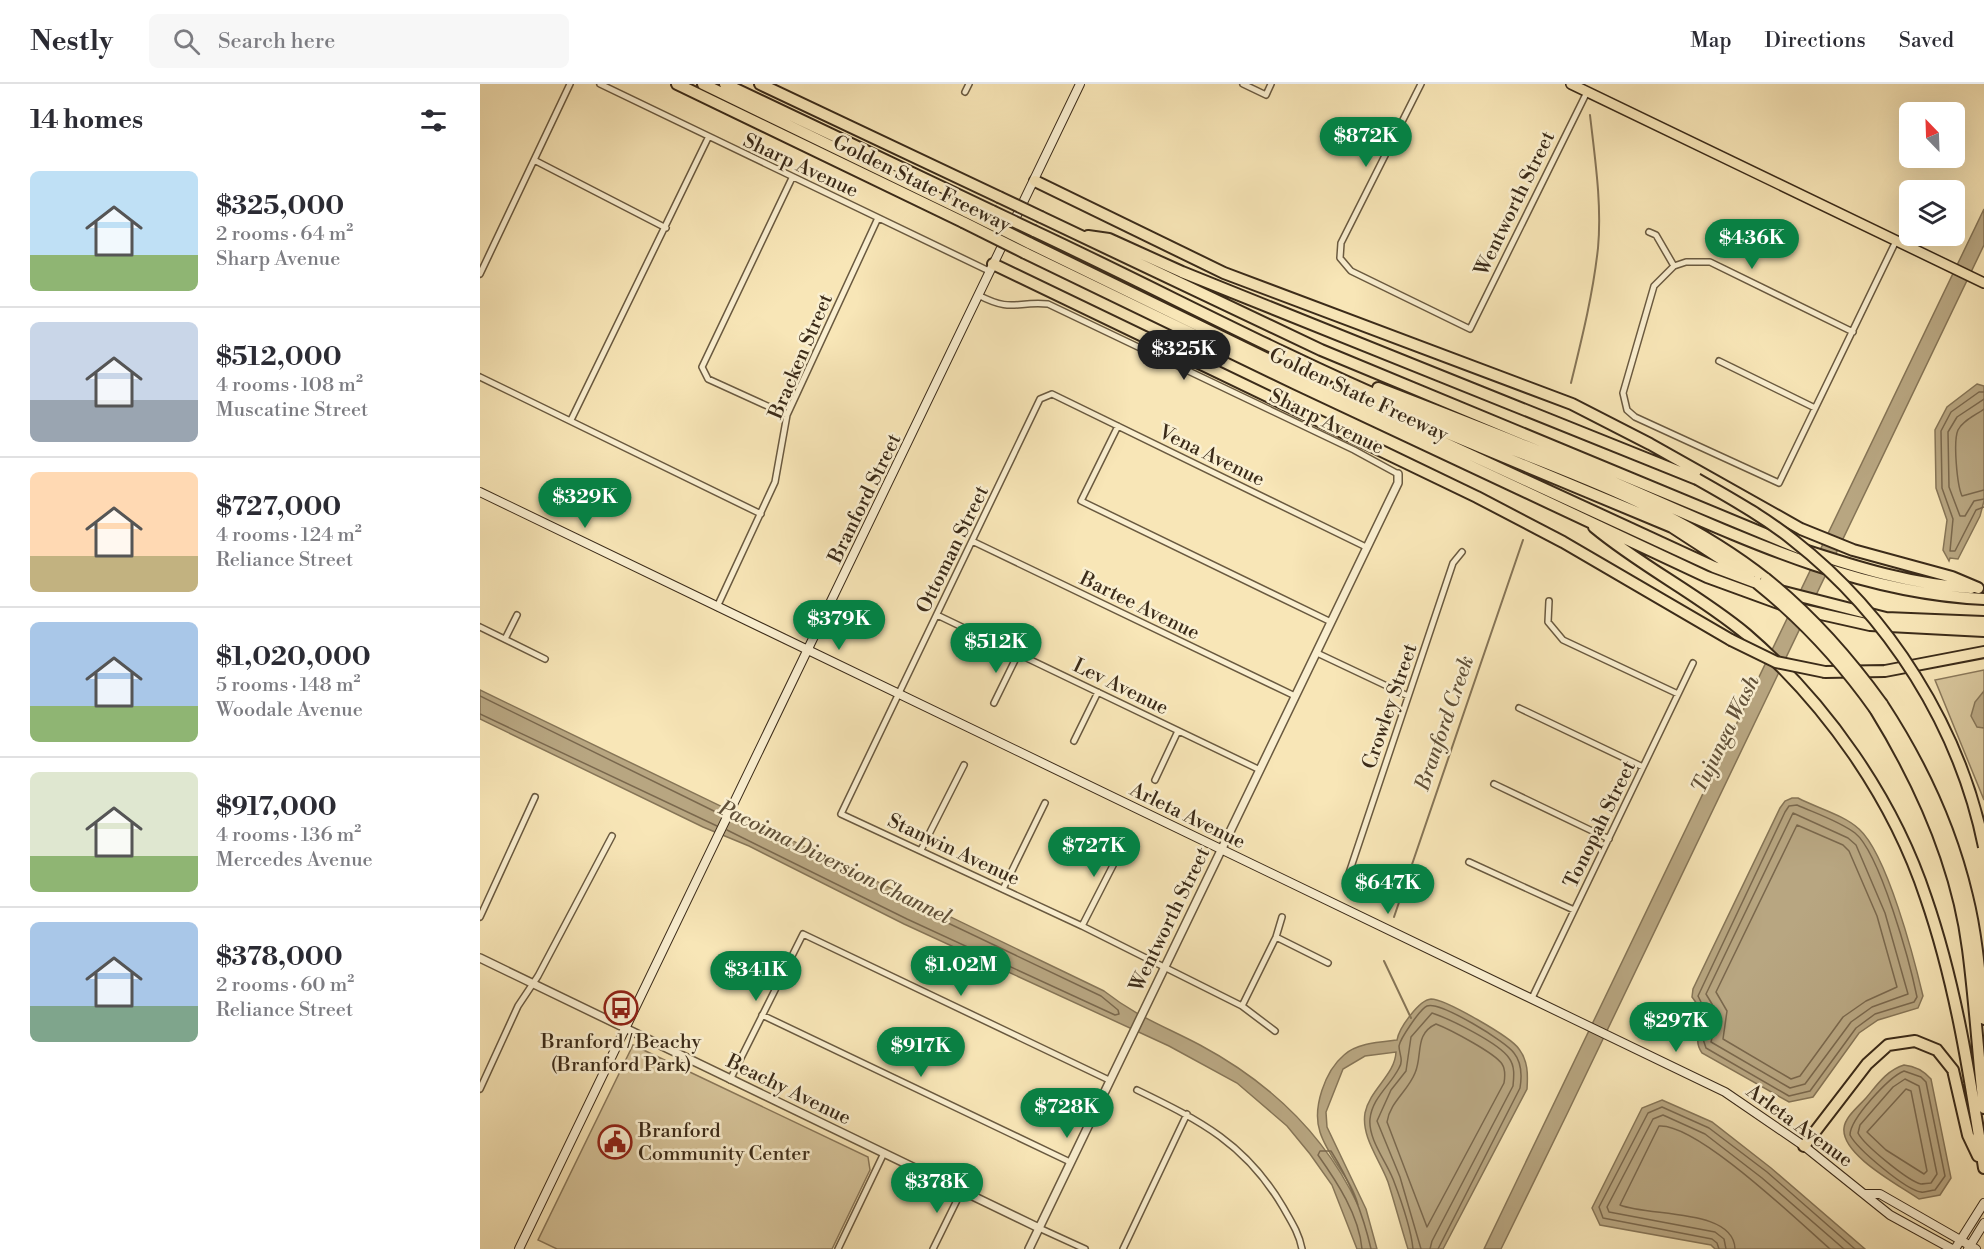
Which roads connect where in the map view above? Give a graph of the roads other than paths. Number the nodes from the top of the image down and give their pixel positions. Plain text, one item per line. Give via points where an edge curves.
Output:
1 (570, 84) edge
2 (600, 84) edge
3 (677, 84) edge
4 (703, 84) edge
5 (725, 84) edge
6 (760, 84) edge
7 (969, 84) edge
8 (1243, 84) edge
9 (1271, 84) edge
10 (1421, 84) edge
11 (1571, 84) edge
12 (1078, 85) edge
13 (1587, 92) junction
14 (965, 93) dead end
15 (708, 138) junction
16 (534, 160) junction
17 (792, 178) junction
18 (1035, 181) junction
19 (965, 217) junction
20 (878, 218) junction
21 (666, 228) junction
22 (1649, 232) dead end
23 (1076, 234) junction
24 (1896, 241) junction
25 (1027, 248) junction
26 (1674, 266) junction
27 (991, 268) junction
28 (480, 274) edge
29 (1984, 283) edge
30 (978, 295) junction
31 (1853, 332) junction
32 (1251, 336) junction
33 (1719, 361) dead end
34 (480, 377) edge
35 (1319, 384) junction
36 (1045, 396) joint
37 (1815, 408) junction
38 (787, 414) junction
39 (571, 420) junction
40 (1118, 426) junction
41 (1398, 474) joint
42 (480, 492) edge
43 (761, 514) junction
44 (1584, 518) junction
45 (972, 540) junction
46 (1366, 547) junction
47 (1462, 552) dead end
48 (1798, 554) junction
49 (1761, 581) junction
50 (1981, 589) edge
51 (1984, 599) edge
52 (1549, 601) dead end
53 (717, 607) junction
54 (517, 615) dead end
55 (937, 615) junction
56 (1331, 622) junction
57 (1984, 622) edge
58 (480, 627) edge
59 (1984, 631) edge
60 (505, 639) junction
61 (808, 650) junction
62 (1984, 652) edge
63 (1317, 653) junction
64 (1018, 654) junction
65 (545, 659) dead end
66 (1693, 663) dead end
67 (1098, 692) junction
68 (898, 694) junction
69 (1678, 694) junction
70 (1295, 696) junction
71 (1408, 696) junction
72 (994, 704) dead end
73 (1879, 706) junction
74 (1519, 708) dead end
75 (1178, 730) junction
76 (1074, 741) dead end
77 (964, 765) dead end
78 (1643, 766) junction
79 (1260, 770) junction
80 (1155, 780) dead end
81 (1494, 784) dead end
82 (535, 797) dead end
83 (1045, 803) dead end
84 (841, 814) joint
85 (612, 836) dead end
86 (1609, 839) junction
87 (1126, 840) dead end
88 (1984, 847) edge
89 (1221, 849) junction
90 (921, 850) junction
91 (1469, 862) dead end
92 (1349, 873) dead end
93 (1003, 889) junction
94 (1574, 910) junction
95 (480, 917) edge
96 (1282, 917) dead end
97 (1082, 926) junction
98 (1276, 937) junction
99 (480, 958) edge
100 (1328, 963) dead end
101 (1163, 968) junction
102 (533, 984) junction
103 (1532, 998) junction
104 (1242, 1006) junction
105 (762, 1015) junction
106 (1984, 1019) edge
107 (626, 1028) junction
108 (1275, 1031) dead end
109 (480, 1068) edge
110 (487, 1071) junction
111 (730, 1080) junction
112 (1109, 1080) junction
113 (480, 1089) edge
114 (1137, 1090) dead end
115 (1984, 1108) edge
116 (1187, 1114) junction
117 (1804, 1146) junction
118 (884, 1153) junction
119 (1070, 1162) junction
120 (1984, 1168) edge
121 (962, 1190) junction
122 (1866, 1194) junction
123 (1984, 1203) edge
124 (1984, 1222) edge
125 (1039, 1228) junction
126 (1959, 1240) junction
127 (1971, 1248) edge
128 (519, 1249) edge
129 (838, 1249) edge
130 (933, 1249) edge
131 (1029, 1249) edge
132 (1085, 1249) edge
133 (1123, 1249) edge
134 (1302, 1249) edge
135 (1953, 1249) edge

1 - 16 street
2 - 15 street, Sharp Avenue
3 - 19 highway, Golden State Freeway
4 - 19 highway
5 - 32 highway, bridge
6 - 23 highway, Golden State Freeway, bridge
7 - 14 street
8 - 9 street via 1266,95
10 - 13 street, Wentworth Street via 1341,243 1340,258 1351,271 1470,329
11 - 13 main road
12 - 18 main road, Branford Street
13 - 24 main road
15 - 17 street, Sharp Avenue
15 - 21 street
16 - 21 street
16 - 28 street
17 - 20 street, Sharp Avenue
17 - 38 street via 702,367 708,379
18 - 27 main road, Branford Street
18 - 50 highway via 1224,273 1572,404 1801,529 1852,550 1952,577
19 - 25 highway, Golden State Freeway, bridge
20 - 27 street, Sharp Avenue
20 - 38 street, Bracken Street
21 - 39 street
22 - 26 street via 1656,235
23 - 48 highway, Golden State Freeway via 1321,350
23 - 88 highway, bridge via 1109,239 1697,479 1767,521 1794,540 1850,592 1894,645 1947,735 1970,793
24 - 29 main road
24 - 31 street
25 - 35 highway
25 - 44 highway, Golden State Freeway via 1306,389
26 - 31 street via 1710,262
26 - 37 street via 1654,286 1623,393 1627,410 1779,483
27 - 30 main road, Branford Street
27 - 62 highway, bridge via 1477,497 1776,662 1825,672 1885,671
30 - 41 street, Sharp Avenue via 998,305 1048,304
30 - 61 main road, Branford Street
31 - 37 street
32 - 48 highway
32 - 49 highway via 1396,404 1676,519 1743,561
33 - 37 street
34 - 39 street
35 - 49 highway via 1394,411 1672,527
35 - 57 highway via 1704,562 1792,594 1886,618
36 - 40 street, Vena Avenue via 1052,394
36 - 45 street, Ottoman Street via 1040,399
38 - 43 street, Bracken Street via 775,482
39 - 43 street
40 - 46 street, Vena Avenue
40 - 56 street via 1081,501
41 - 46 street, Wentworth Street via 1398,483
42 - 53 main road, Arleta Avenue
43 - 53 street, Bracken Street
44 - 59 highway, Golden State Freeway, bridge via 1707,577 1813,614 1870,625
44 - 120 highway, bridge via 1615,544 1700,598 1767,653 1841,737 1869,779 1926,895 1952,989
45 - 55 street, Ottoman Street
45 - 70 street, Bartee Avenue
46 - 56 street, Wentworth Street
47 - 71 street, Crowley Street via 1453,563
48 - 50 highway, Golden State Freeway, bridge via 1919,582
48 - 51 highway, bridge via 1843,576 1930,594
49 - 73 highway, bridge via 1817,624 1843,652
52 - 69 street via 1548,622 1563,640
53 - 61 main road, Arleta Avenue
54 - 60 street
55 - 64 street, Lev Avenue
55 - 68 street, Ottoman Street
56 - 63 street, Wentworth Street
58 - 60 street
60 - 65 street
61 - 68 main road, Arleta Avenue
61 - 107 main road, Branford Street
63 - 70 street, Wentworth Street
63 - 71 street
64 - 67 street, Lev Avenue
64 - 72 street
66 - 69 street, Tonopah Street
67 - 75 street, Lev Avenue
67 - 76 street
68 - 84 street, Ottoman Street
68 - 89 main road, Arleta Avenue
69 - 78 street, Tonopah Street
70 - 79 street, Wentworth Street
71 - 92 street, Crowley Street
73 - 106 highway via 1920,766 1951,840 1967,896
73 - 115 highway via 1942,843 1958,898 1968,948
74 - 78 street
75 - 79 street, Lev Avenue
75 - 80 street
77 - 90 street
78 - 86 street, Tonopah Street
79 - 89 street, Wentworth Street
81 - 86 street
82 - 95 street
83 - 93 street
84 - 90 street, Stanwin Avenue
85 - 102 street
86 - 94 street, Tonopah Street
87 - 97 street
89 - 101 street, Wentworth Street
89 - 103 main road, Arleta Avenue
90 - 93 street, Stanwin Avenue
91 - 94 street
93 - 97 street, Stanwin Avenue
94 - 103 street, Tonopah Street
96 - 98 street
97 - 101 street, Stanwin Avenue
98 - 100 street
98 - 104 street
99 - 102 street, Beachy Avenue
101 - 104 street, Stanwin Avenue
101 - 112 street, Wentworth Street
102 - 107 street, Beachy Avenue
102 - 110 street
103 - 117 main road, Arleta Avenue via 1725,1092
104 - 108 street, Stanwin Avenue
105 - 111 street
105 - 112 street via 803,934
105 - 119 street
107 - 111 street, Beachy Avenue
107 - 128 main road, Branford Street
109 - 110 street
110 - 113 street
111 - 118 street, Beachy Avenue
112 - 119 street, Wentworth Street
114 - 116 street
116 - 133 street
116 - 134 street via 1224,1138 1266,1179 1299,1235
117 - 120 highway via 1867,1064 1888,1045 1915,1041 1937,1050 1953,1070 1968,1135
117 - 122 main road, Arleta Avenue
118 - 121 street, Beachy Avenue
118 - 129 street
119 - 125 street, Wentworth Street
121 - 125 street, Beachy Avenue
121 - 130 street
122 - 126 main road, Arleta Avenue via 1880,1194
122 - 135 main road, Arleta Avenue via 1890,1215
123 - 126 main road
124 - 127 main road
125 - 131 street, Wentworth Street
125 - 132 street, Beachy Avenue
126 - 127 main road, Arleta Avenue
126 - 135 main road

